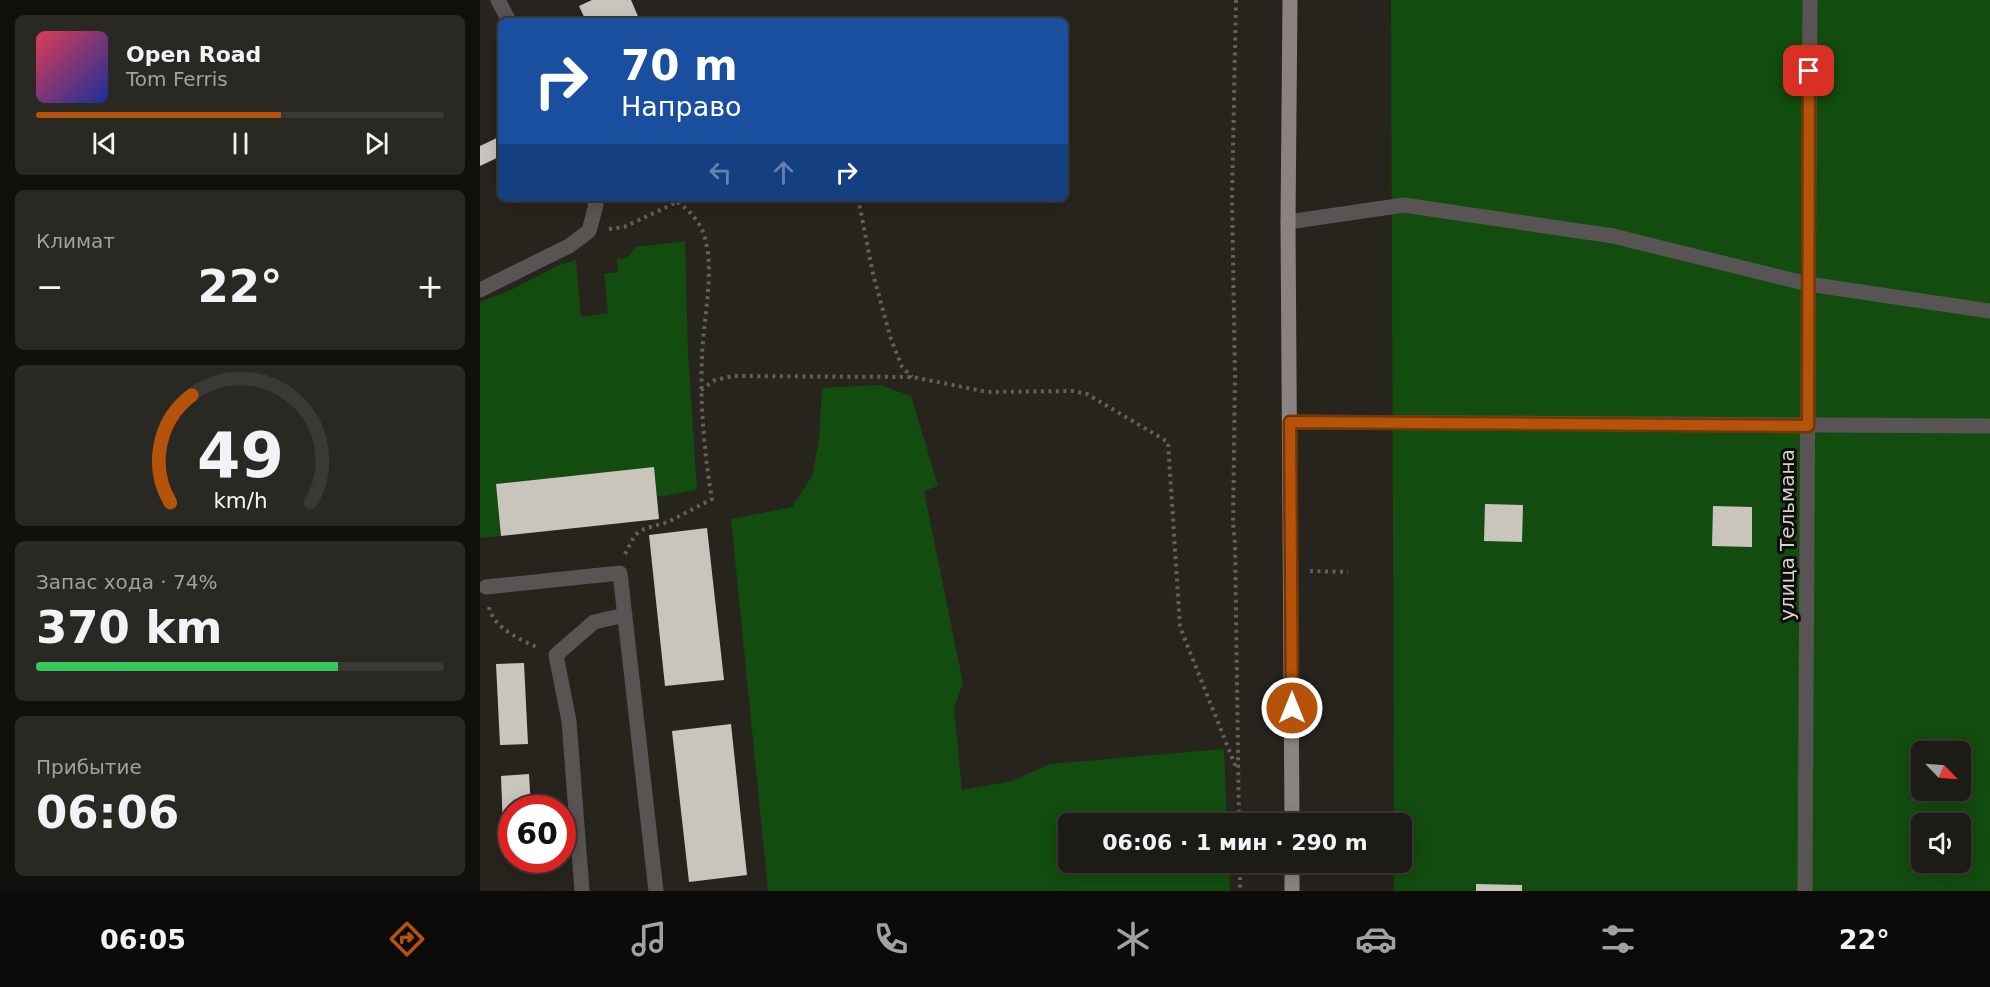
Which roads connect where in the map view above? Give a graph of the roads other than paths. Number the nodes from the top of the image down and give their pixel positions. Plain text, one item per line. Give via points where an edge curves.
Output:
1 (498, 0) edge
2 (1290, 0) edge
3 (1810, 0) edge
4 (507, 18) edge
5 (594, 201) edge
6 (1288, 222) junction
7 (1808, 284) junction
8 (480, 290) edge
9 (1990, 311) edge
10 (1290, 422) junction
11 (1808, 426) junction
12 (1990, 426) edge
13 (486, 587) road end
14 (625, 615) junction
15 (1292, 813) edge
16 (1292, 873) edge
17 (582, 891) edge
18 (656, 891) edge
19 (1292, 891) edge
20 (1805, 891) edge

1 - 4 street
2 - 6 main road
3 - 7 street, улица Тельмана
5 - 8 street via 589,231 570,246
6 - 7 street via 1404,205 1612,236
6 - 10 main road
7 - 9 street
7 - 11 street, улица Тельмана
10 - 11 street
10 - 15 main road
11 - 12 street
11 - 20 street, улица Тельмана
13 - 14 street via 620,573
14 - 17 street via 594,622 556,655 569,721
14 - 18 street
16 - 19 main road

